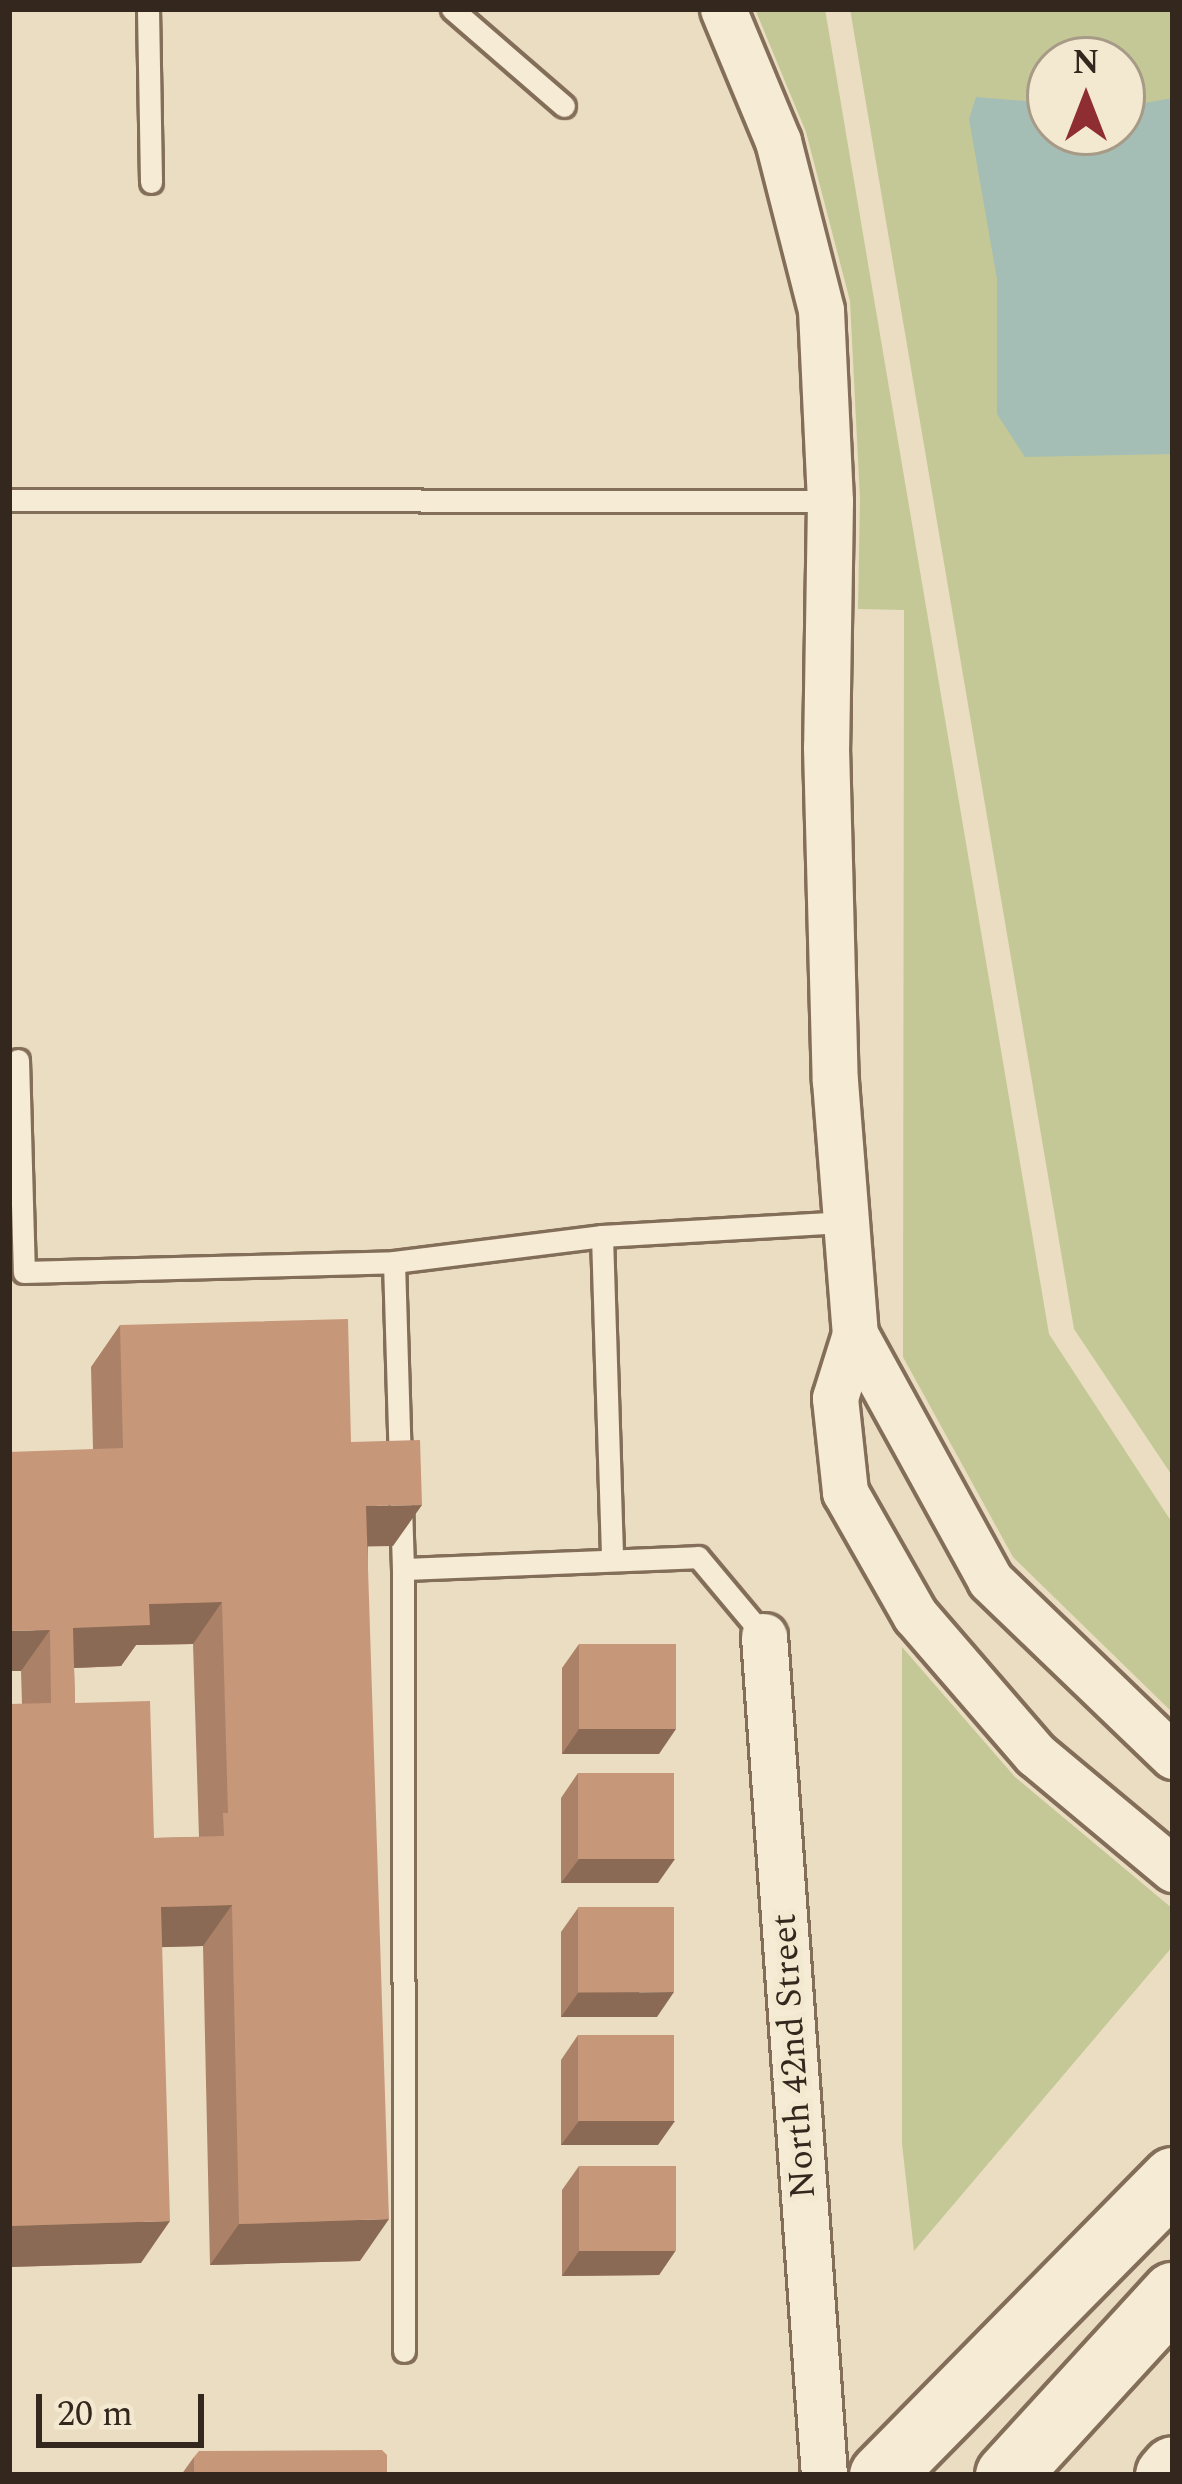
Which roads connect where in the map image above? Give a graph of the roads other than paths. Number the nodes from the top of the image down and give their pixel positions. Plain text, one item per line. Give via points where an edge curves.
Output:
1 (148, 9) edge
2 (452, 9) edge
3 (723, 9) edge
4 (564, 106) dead end
5 (151, 182) dead end
6 (9, 500) edge
7 (830, 501) junction
8 (18, 1060) dead end
9 (843, 1222) junction
10 (602, 1236) junction
11 (394, 1262) junction
12 (856, 1334) junction
13 (612, 1560) junction
14 (403, 1569) junction
15 (764, 1636) joint
16 (1173, 1756) edge
17 (1173, 1869) edge
18 (1173, 2179) edge
19 (1173, 2294) edge
20 (404, 2351) dead end
21 (1173, 2468) edge
22 (824, 2475) edge
23 (880, 2475) edge
24 (1007, 2475) edge
25 (1167, 2475) edge

1 - 5 lane
2 - 4 lane
3 - 7 street via 778,141 821,310
6 - 7 lane
7 - 9 street via 826,747
8 - 11 lane via 24,1272
9 - 10 lane
9 - 12 street
10 - 11 lane
10 - 13 lane
11 - 14 lane
12 - 16 street via 990,1580
12 - 17 street via 836,1398 844,1492 915,1615 1035,1754
13 - 14 lane
13 - 15 lane via 698,1557
14 - 20 lane
15 - 22 street, North 42nd Street
18 - 23 main road
19 - 24 main road
21 - 25 main road

